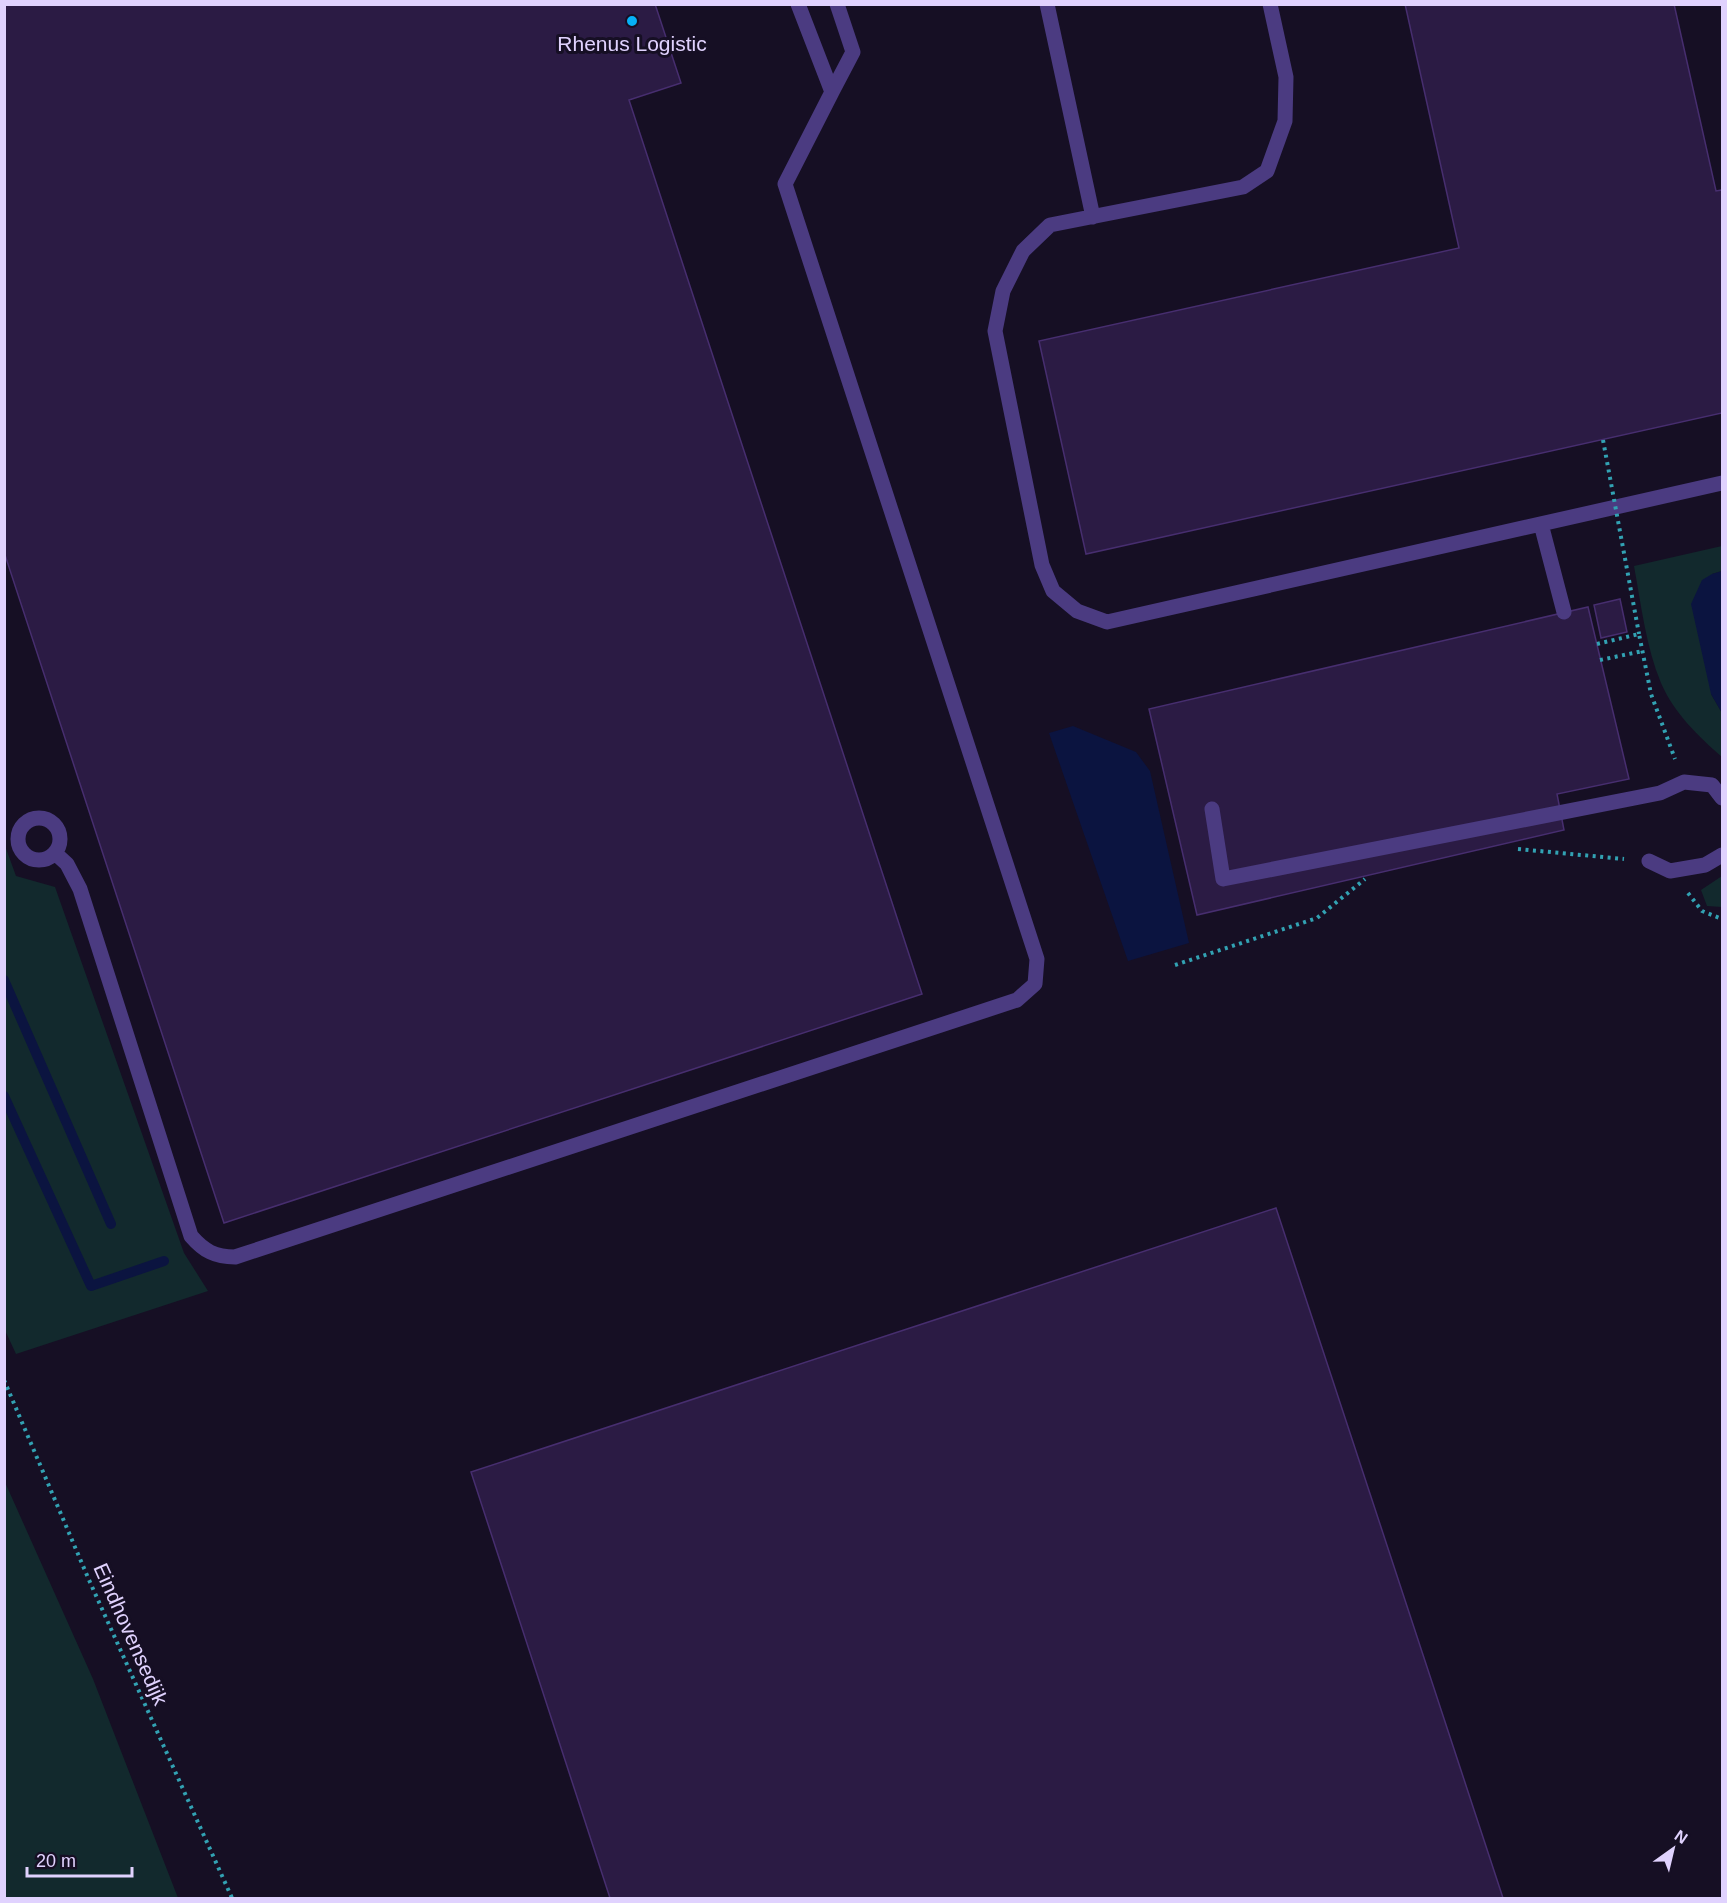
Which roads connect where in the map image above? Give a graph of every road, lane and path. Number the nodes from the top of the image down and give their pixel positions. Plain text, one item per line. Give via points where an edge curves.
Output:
1 (798, 4) edge
2 (837, 4) edge
3 (1047, 4) edge
4 (1270, 4) edge
5 (832, 92) junction
6 (1093, 216) junction
7 (1603, 440) dead end
8 (1722, 483) edge
9 (1541, 524) junction
10 (1564, 612) dead end
11 (1639, 634) junction
12 (1597, 644) dead end
13 (1643, 651) junction
14 (1600, 660) dead end
15 (1683, 782) junction
16 (1722, 798) edge
17 (1212, 809) dead end
18 (1517, 849) dead end
19 (55, 853) dead end
20 (1722, 855) edge
21 (1649, 861) joint
22 (1671, 871) junction
23 (1376, 876) dead end
24 (1722, 919) edge
25 (1174, 965) dead end
26 (4, 1380) edge
27 (232, 1899) edge

1 - 5 street
2 - 5 street via 853,52
3 - 6 street
4 - 6 street via 1286,77 1285,120 1267,171 1243,187
5 - 19 street via 785,184 1037,959 1035,984 1017,1000 235,1257 220,1257 202,1248 191,1236 80,889 67,864
6 - 9 street via 1050,225 1023,251 1002,291 995,331 1042,565 1053,591 1077,611 1107,622
7 - 11 path, bridge
8 - 9 street
9 - 10 street
11 - 12 path
11 - 13 path
13 - 14 path
13 - 15 path via 1651,694
15 - 16 street via 1712,785
15 - 17 street via 1660,792 1223,879
18 - 21 path
20 - 22 street via 1705,865
21 - 22 street
22 - 24 path via 1702,911
23 - 25 path via 1365,879 1317,918
26 - 27 path, Eindhovensedijk

